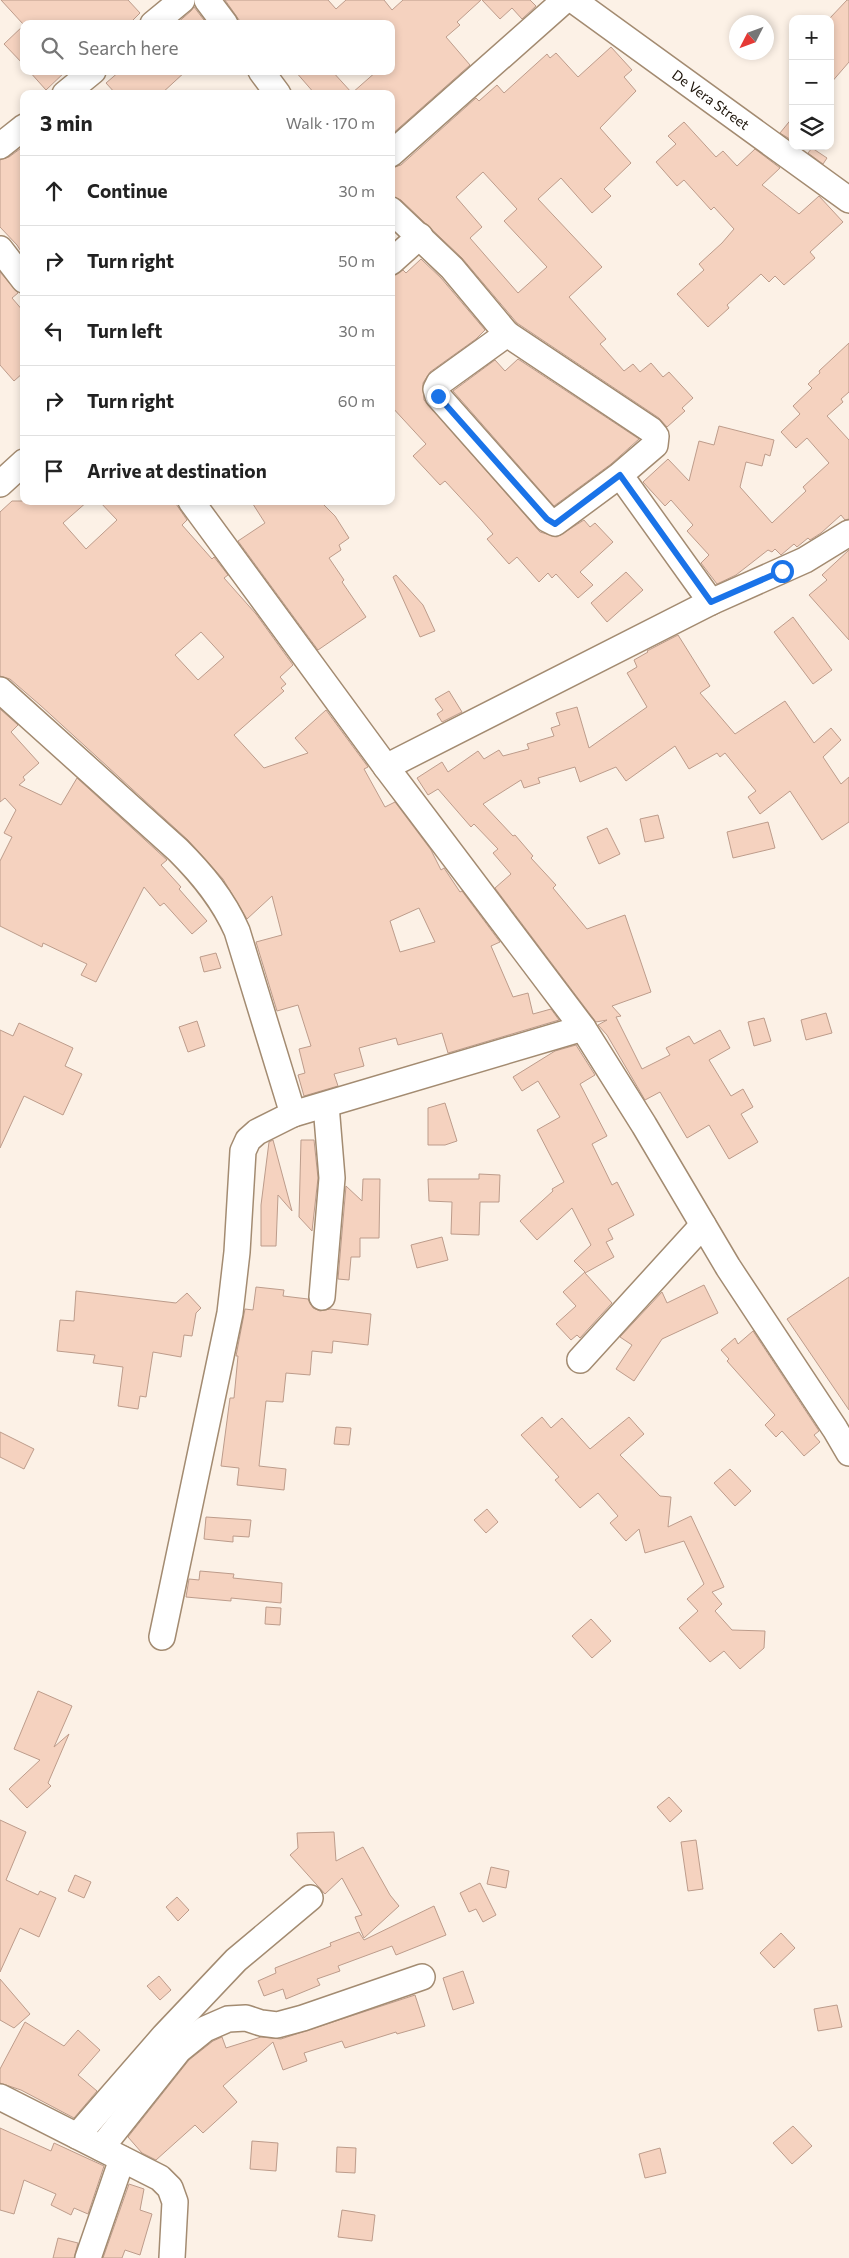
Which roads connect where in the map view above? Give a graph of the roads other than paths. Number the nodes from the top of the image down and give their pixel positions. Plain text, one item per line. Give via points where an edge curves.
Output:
1 (182, 0) edge
2 (207, 0) edge
3 (575, 1) edge
4 (157, 20) edge
5 (222, 20) edge
6 (88, 75) edge
7 (264, 75) edge
8 (71, 90) edge
9 (275, 90) edge
10 (20, 130) edge
11 (0, 146) edge
12 (395, 151) edge
13 (849, 200) edge
14 (395, 214) edge
15 (420, 236) junction
16 (0, 249) edge
17 (395, 258) edge
18 (20, 275) edge
19 (507, 334) junction
20 (20, 466) edge
21 (620, 475) junction
22 (0, 484) edge
23 (194, 505) edge
24 (849, 533) edge
25 (711, 602) junction
26 (0, 690) edge
27 (386, 767) junction
28 (583, 1028) junction
29 (326, 1104) junction
30 (293, 1114) junction
31 (703, 1225) junction
32 (322, 1297) dead end
33 (580, 1360) dead end
34 (842, 1425) edge
35 (849, 1453) edge
36 (162, 1637) dead end
37 (310, 1898) dead end
38 (422, 1977) dead end
39 (0, 2097) edge
40 (76, 2136) junction
41 (112, 2153) junction
42 (88, 2258) edge
43 (172, 2258) edge

1 - 4 street
2 - 5 street
3 - 12 street
3 - 13 street, De Vera Street
6 - 8 street
7 - 9 street
10 - 11 street
14 - 15 street
15 - 17 street
15 - 19 street via 452,268
16 - 18 street
19 - 21 street via 656,436 655,445
19 - 21 street via 439,383 436,389 438,396 547,519 555,524
20 - 22 street
21 - 25 street
23 - 27 street
24 - 25 street via 805,560
25 - 27 street
26 - 30 street via 178,850 215,891 237,932
27 - 28 street
28 - 29 street
28 - 31 street
29 - 30 street
29 - 32 street via 332,1178
30 - 36 street via 257,1132 243,1151 230,1313
31 - 33 street
31 - 34 street via 748,1299
34 - 35 street
37 - 40 street via 236,1960
38 - 41 street via 277,2025 246,2018 228,2019 205,2030 179,2050
39 - 40 street
40 - 41 street
41 - 42 street
41 - 43 street via 160,2178 170,2188 175,2202

